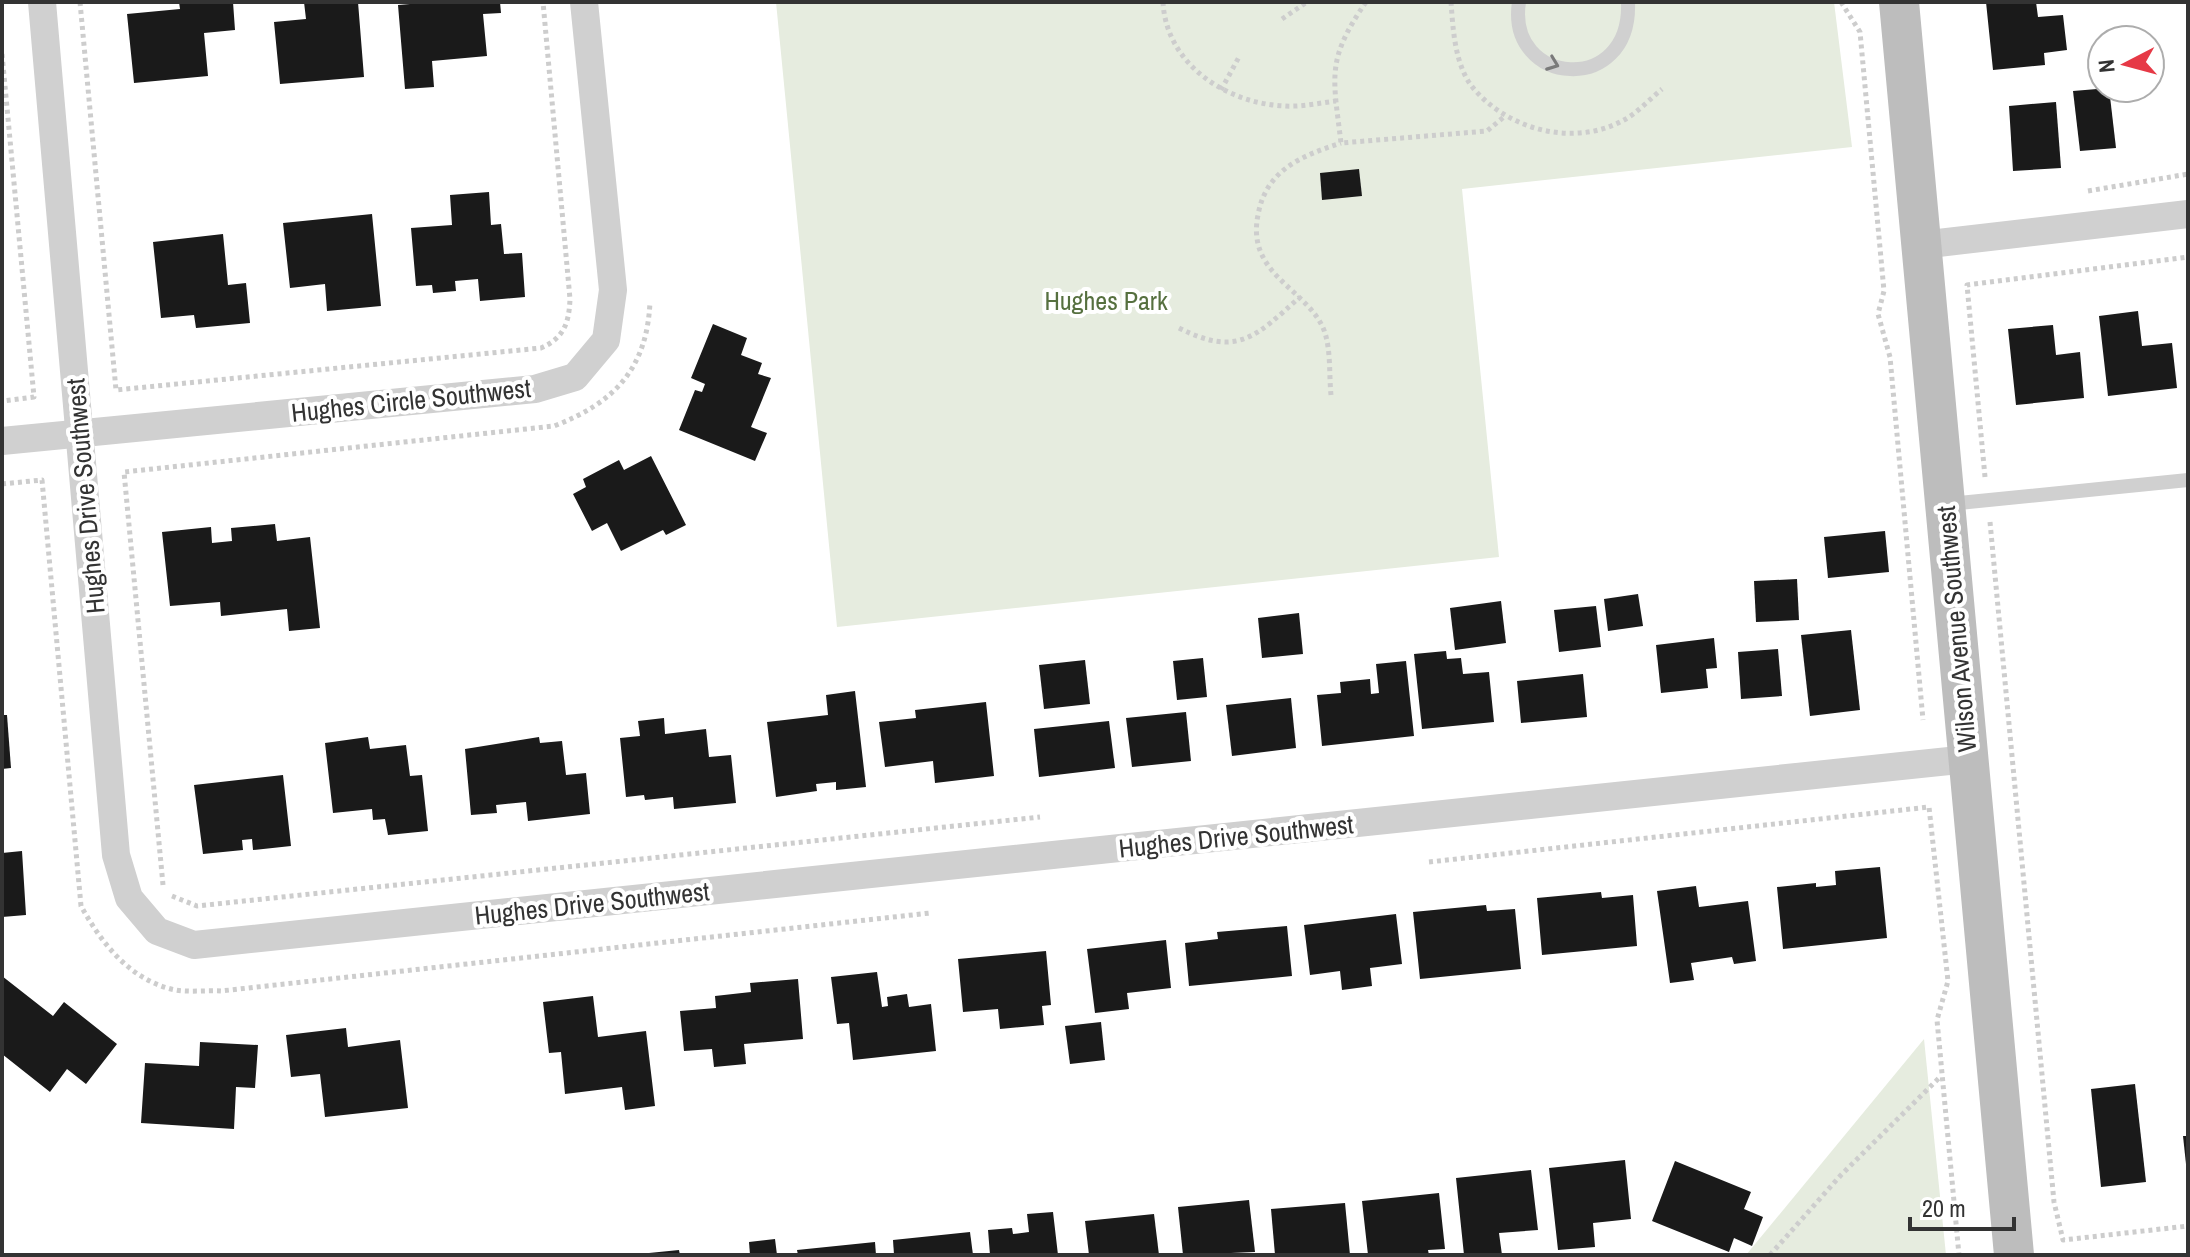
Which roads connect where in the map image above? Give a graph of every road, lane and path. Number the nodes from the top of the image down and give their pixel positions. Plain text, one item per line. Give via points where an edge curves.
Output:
1 (42, 2) edge
2 (80, 2) edge
3 (543, 2) edge
4 (584, 2) edge
5 (1163, 2) edge
6 (1307, 2) edge
7 (1366, 2) edge
8 (1451, 2) edge
9 (1519, 2) edge
10 (1628, 2) edge
11 (1841, 2) edge
12 (1899, 2) edge
13 (1282, 19) dead end
14 (2, 54) edge
15 (1239, 57) dead end
16 (1662, 89) dead end
17 (1221, 90) junction
18 (1336, 101) junction
19 (1505, 116) junction
20 (1341, 143) junction
21 (2188, 174) edge
22 (2075, 193) dead end
23 (2188, 214) edge
24 (1921, 245) junction
25 (2188, 257) edge
26 (1300, 297) junction
27 (650, 302) dead end
28 (1179, 328) dead end
29 (1331, 395) dead end
30 (2, 401) edge
31 (80, 433) junction
32 (2, 441) edge
33 (2188, 480) edge
34 (2, 484) edge
35 (1988, 500) junction
36 (1945, 505) junction
37 (1923, 720) dead end
38 (1968, 759) junction
39 (1040, 817) dead end
40 (1429, 862) dead end
41 (930, 913) dead end
42 (1942, 1075) junction
43 (2188, 1226) edge
44 (1770, 1255) edge
45 (1959, 1255) edge
46 (2014, 1255) edge

1 - 31 street, Hughes Drive Southwest
2 - 3 path via 116,390 541,348 556,342 569,322 570,299
4 - 31 street, Hughes Circle Southwest via 613,290 606,340 575,377 535,389
5 - 17 path via 1173,43 1195,71
6 - 13 path
7 - 18 path via 1332,69
8 - 19 path via 1454,44 1472,88
9 -> 10 lane via 1520,32 1528,48 1559,68 1578,70 1596,65 1618,47 1629,21
11 - 37 path via 1860,32 1884,291 1878,314 1890,357
12 - 24 main road, Wilson Avenue Southwest
14 - 30 path via 34,397
15 - 17 path
16 - 19 path via 1625,120 1590,132 1547,133
17 - 18 path via 1250,102 1287,107
18 - 20 path
19 - 20 path via 1487,131
20 - 26 path via 1282,169 1261,195 1255,229 1263,258
21 - 22 path
23 - 24 street
24 - 36 main road, Wilson Avenue Southwest
25 - 35 path via 1967,285
26 - 28 path via 1256,336 1243,340 1206,342
26 - 29 path via 1325,332
27 - 39 path via 635,362 614,395 554,426 124,472 161,883 176,900 197,906
31 - 32 street, Hughes Circle Southwest
31 - 38 street, Hughes Drive Southwest via 116,855 129,898 157,931 194,945
33 - 35 lane
34 - 41 path via 42,480 81,906 101,942 130,968 171,989 221,991
35 - 36 lane
35 - 43 path via 2054,1202 2063,1240
36 - 38 main road, Wilson Avenue Southwest
38 - 46 main road, Wilson Avenue Southwest
40 - 42 path via 1929,807 1948,981 1937,1020
42 - 44 path
42 - 45 path

